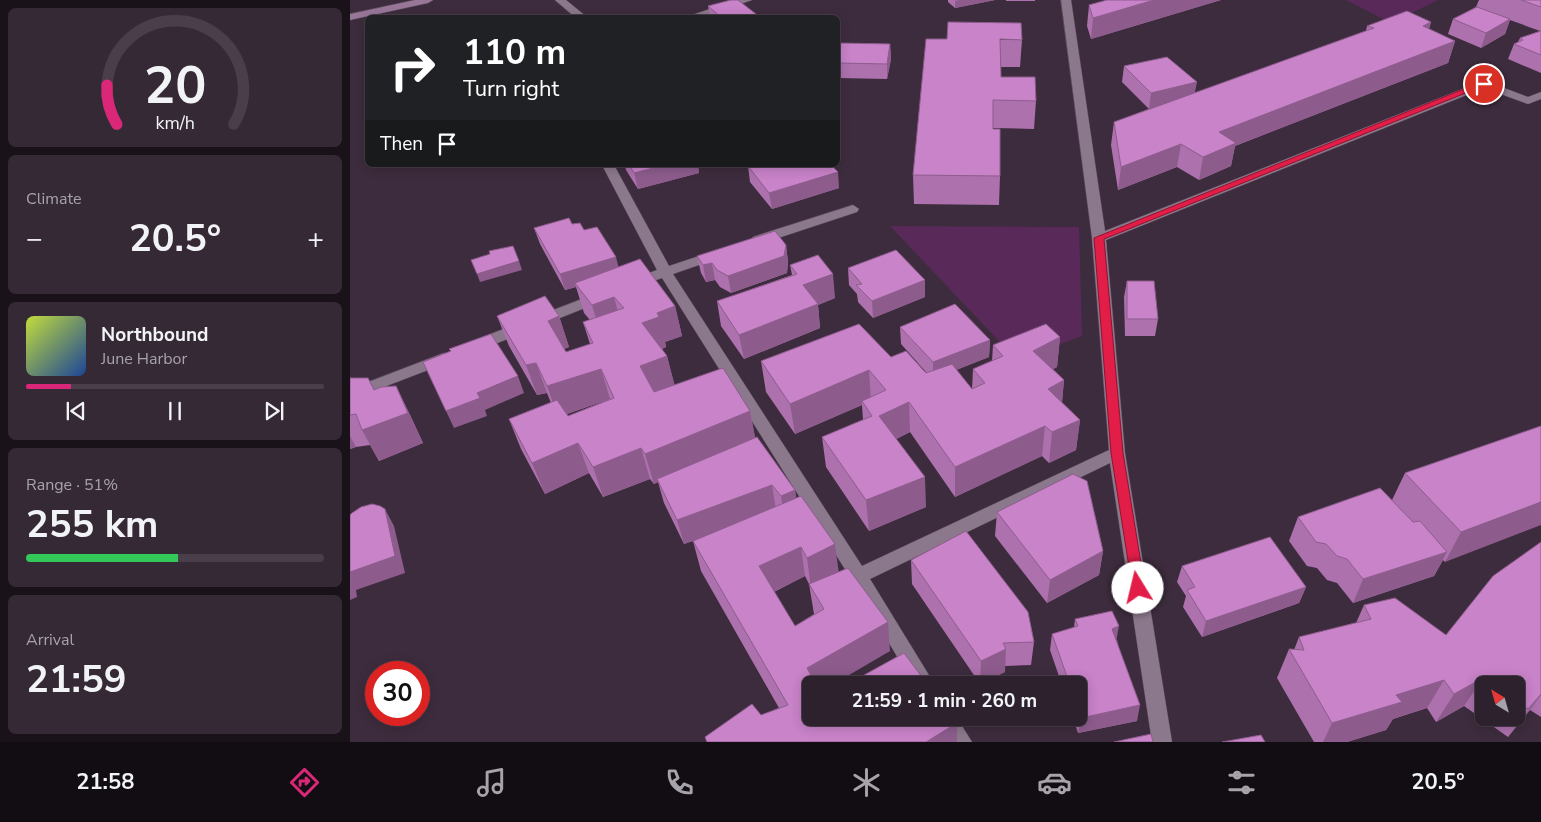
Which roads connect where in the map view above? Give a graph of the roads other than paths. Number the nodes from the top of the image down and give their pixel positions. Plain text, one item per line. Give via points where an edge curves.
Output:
1 (428, 0) edge
2 (560, 0) edge
3 (747, 0) edge
4 (1066, 0) edge
5 (579, 15) edge
6 (698, 15) edge
7 (350, 17) edge
8 (1541, 95) edge
9 (609, 167) edge
10 (853, 209) dead end
11 (1099, 238) junction
12 (750, 243) edge
13 (731, 250) edge
14 (665, 272) junction
15 (350, 395) edge
16 (1117, 453) junction
17 (859, 576) junction
18 (920, 676) edge
19 (951, 726) edge
20 (962, 742) edge
21 (1162, 742) edge

1 - 7 street
2 - 5 street
3 - 6 street
4 - 11 street
8 - 11 street via 1528,101 1484,84
9 - 14 street
10 - 12 street
11 - 16 street
13 - 14 street
14 - 15 street
14 - 17 street
16 - 17 street
16 - 21 street
17 - 18 street
19 - 20 street

